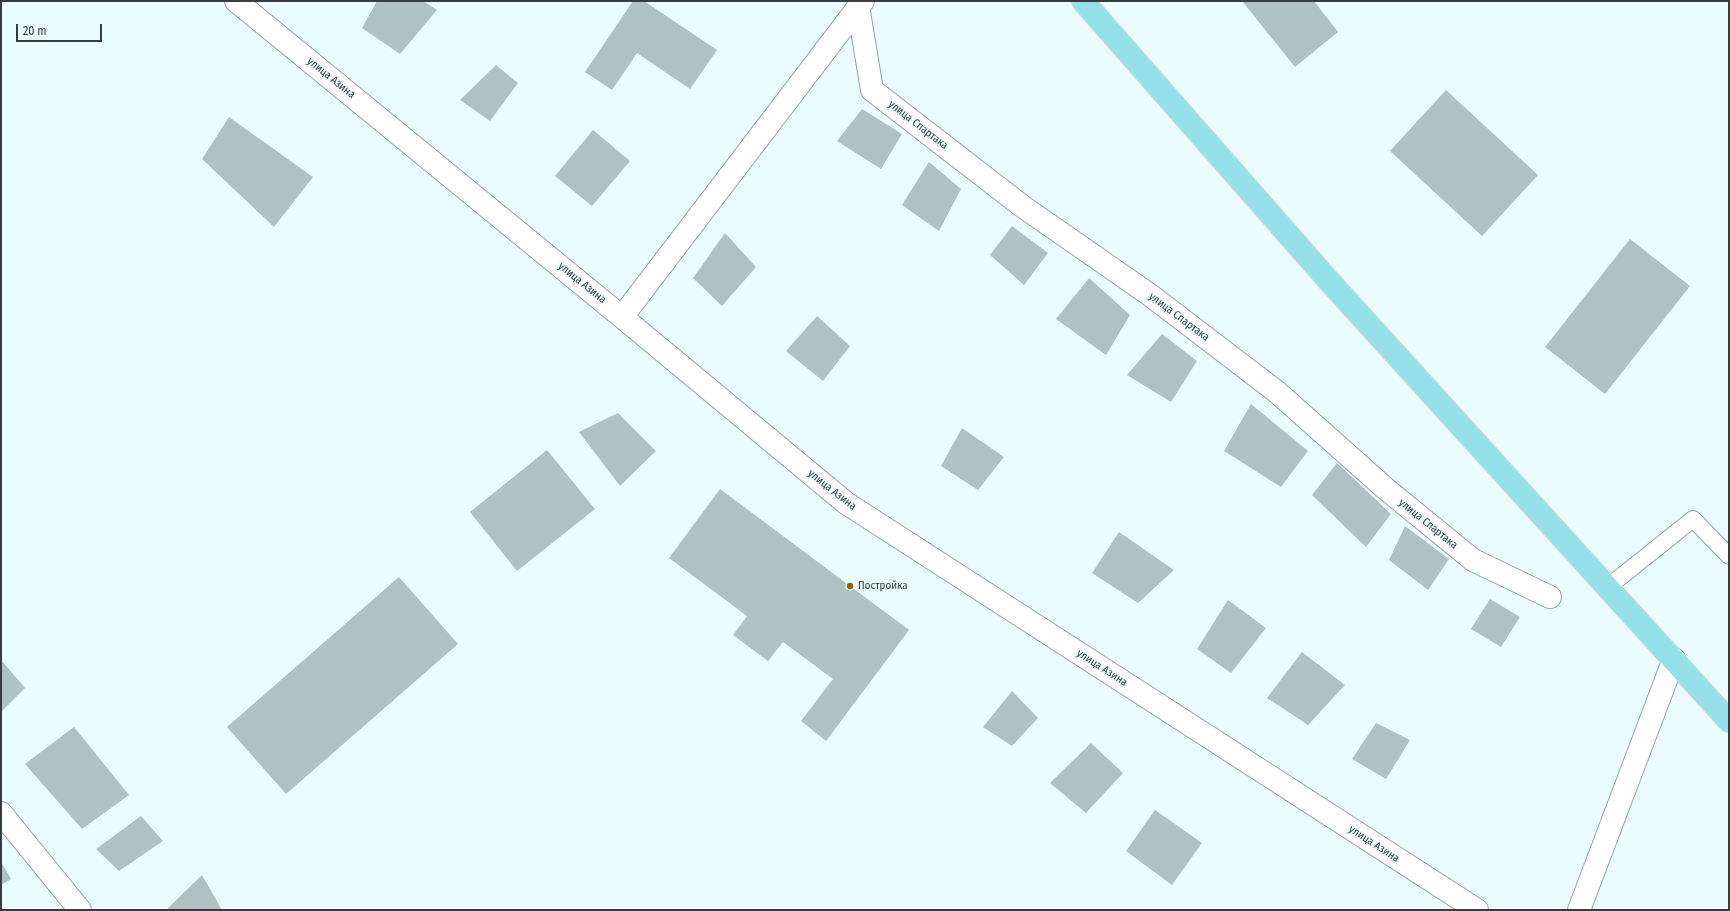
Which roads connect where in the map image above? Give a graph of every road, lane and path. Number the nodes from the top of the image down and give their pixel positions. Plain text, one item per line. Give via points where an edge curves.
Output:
1 (236, 1) edge
2 (1083, 1) edge
3 (861, 4) edge
4 (622, 317) junction
5 (1729, 556) edge
6 (1608, 587) junction
7 (1550, 597) dead end
8 (1674, 659) junction
9 (1729, 721) edge
10 (1, 813) edge
11 (80, 910) edge
12 (1476, 910) edge
13 (1579, 910) edge

1 - 4 street, улица Азина
2 - 6 main road via 1324,275
3 - 4 street
3 - 7 street, улица Спартака via 872,90 1022,206 1150,295 1277,392 1386,489 1473,560
4 - 12 street, улица Азина via 846,503
5 - 6 lane via 1693,519
6 - 8 main road
8 - 9 main road
8 - 13 street
10 - 11 street

